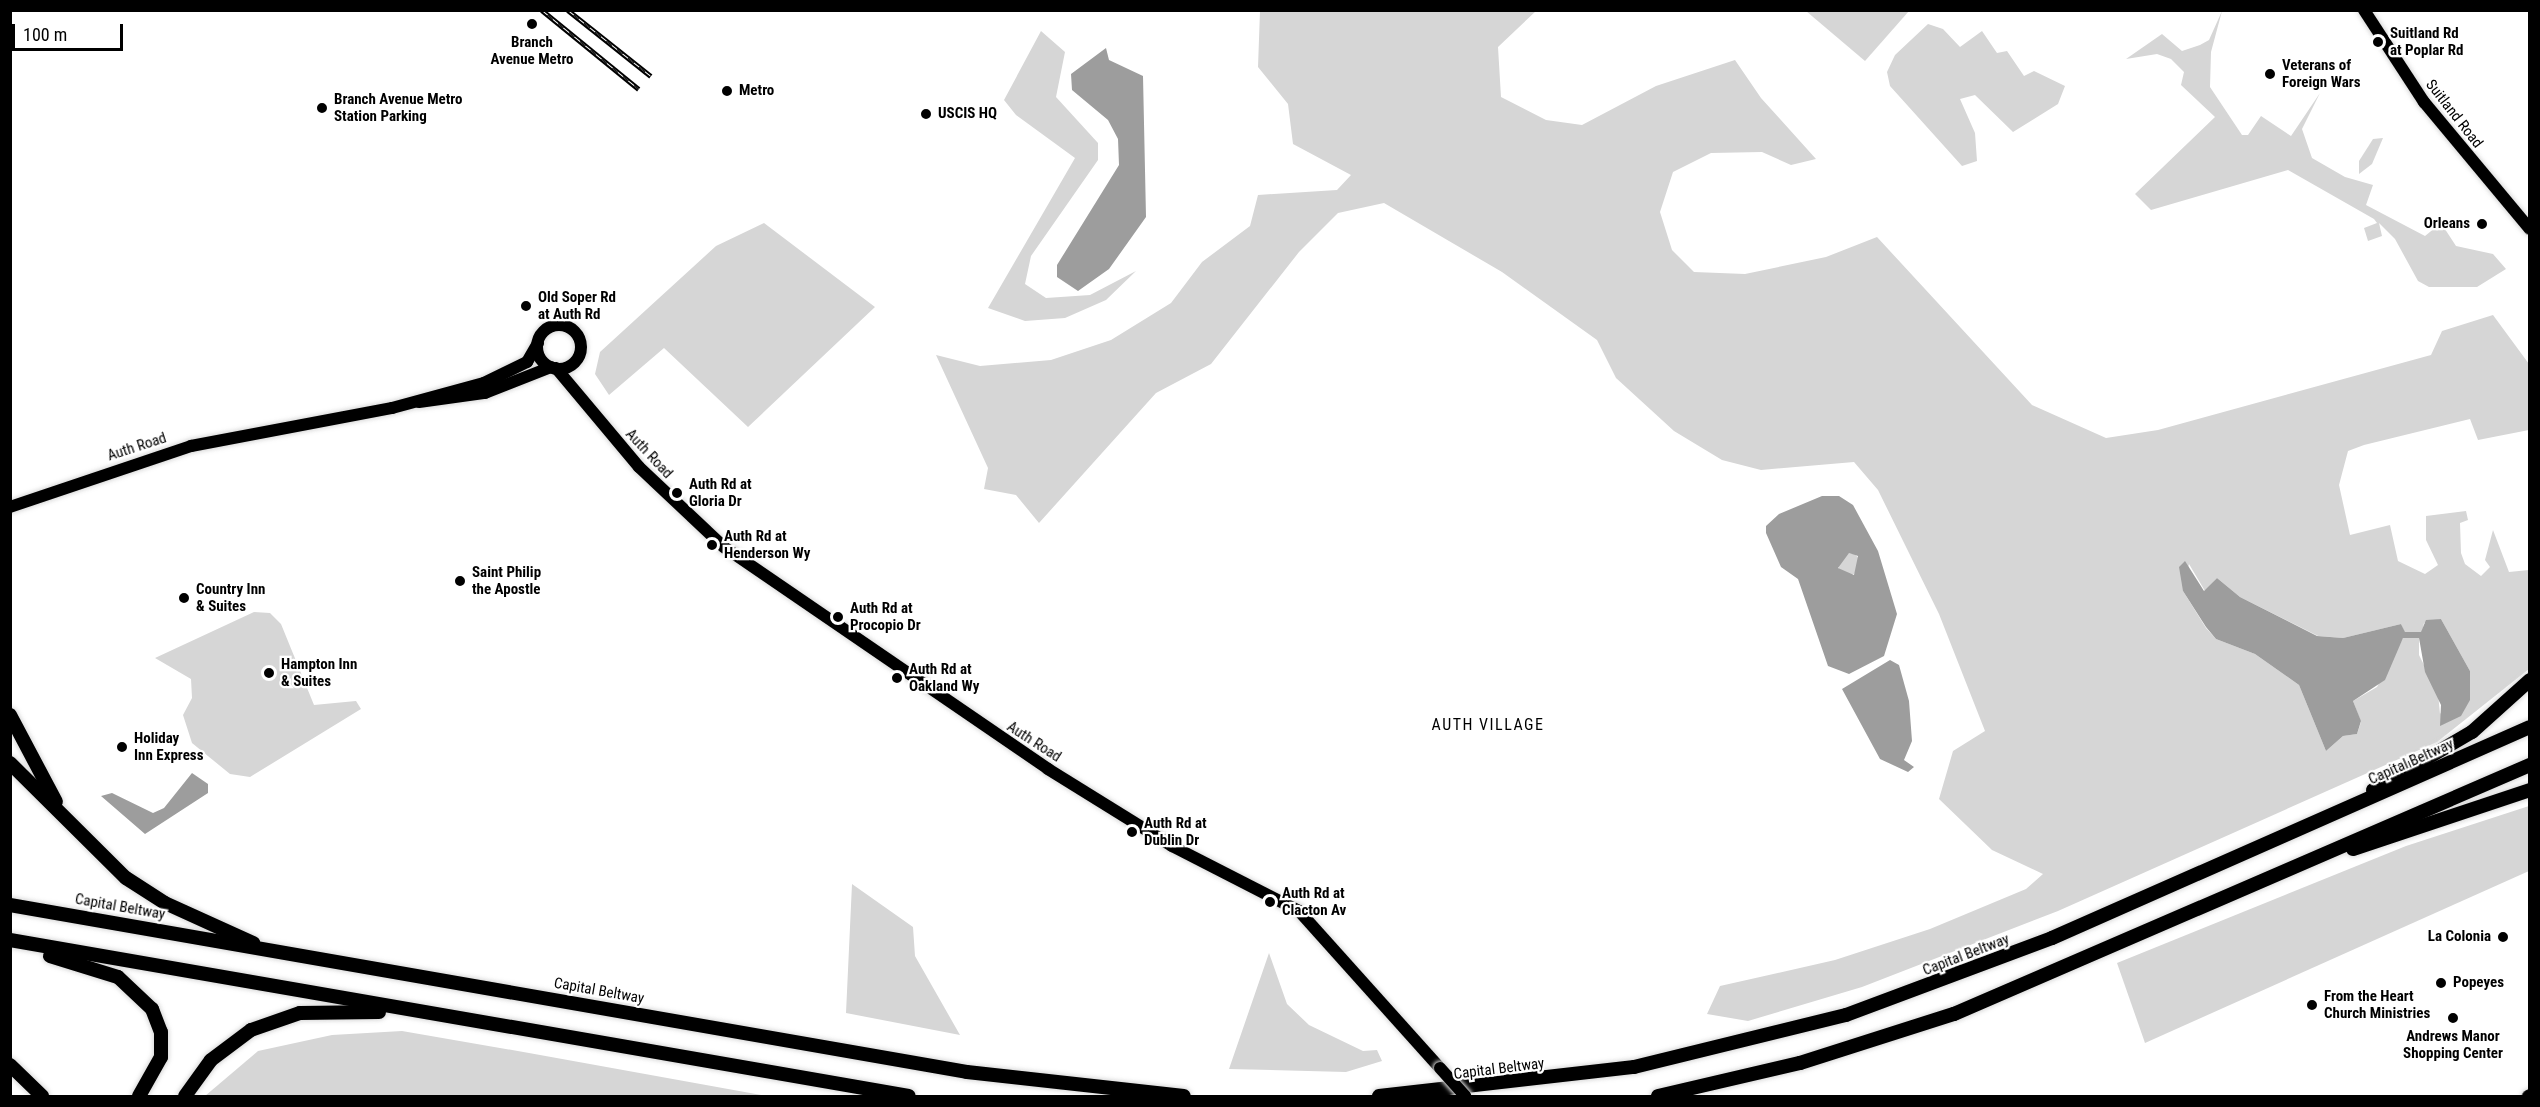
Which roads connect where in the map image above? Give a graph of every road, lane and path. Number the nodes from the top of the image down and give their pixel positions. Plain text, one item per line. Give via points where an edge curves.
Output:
1 (2364, 10) edge
2 (2529, 229) edge
3 (538, 343) junction
4 (577, 360) junction
5 (554, 368) junction
6 (418, 402) junction
7 (587, 405) junction
8 (10, 507) edge
9 (2529, 680) edge
10 (10, 715) edge
11 (2529, 728) edge
12 (10, 763) edge
13 (2529, 765) edge
14 (2529, 790) edge
15 (2348, 807) junction
16 (72, 830) junction
17 (2322, 856) junction
18 (10, 905) edge
19 (10, 940) edge
20 (10, 946) edge
21 (265, 949) junction
22 (466, 1020) junction
23 (10, 1065) edge
24 (10, 1076) edge
25 (29, 1096) edge
26 (42, 1096) edge
27 (139, 1096) edge
28 (185, 1096) edge
29 (909, 1096) edge
30 (1184, 1096) edge
31 (1379, 1096) edge
32 (1465, 1096) edge
33 (1658, 1096) edge

1 - 2 main road, Suitland Road via 2424,102
3 - 4 main road via 547,328 568,327 579,338
3 - 5 main road via 539,355
3 - 6 main road, Auth Road via 527,362 507,375
4 - 5 main road
4 - 7 main road, Auth Road via 577,381
5 - 6 main road, Auth Road via 485,393
5 - 7 main road, Auth Road
6 - 8 main road, Auth Road via 190,446
7 - 32 main road, Auth Road, bridge via 666,495 724,547 1048,769 1172,846 1299,911
9 - 15 highway via 2472,732
10 - 16 highway
11 - 15 highway, Capital Beltway
12 - 16 highway
13 - 17 highway
14 - 17 highway via 2378,843
15 - 31 highway, Capital Beltway via 2000,960 1846,1015 1634,1067
16 - 21 highway via 126,878 165,903
17 - 33 highway via 1954,1014 1811,1060
18 - 21 highway, Capital Beltway
19 - 22 highway
20 - 27 highway via 106,971 144,998 158,1020 163,1045 158,1069
21 - 30 highway, Capital Beltway via 967,1072
22 - 28 highway via 353,1010 282,1017 225,1048
22 - 29 highway
23 - 26 highway
24 - 25 highway

